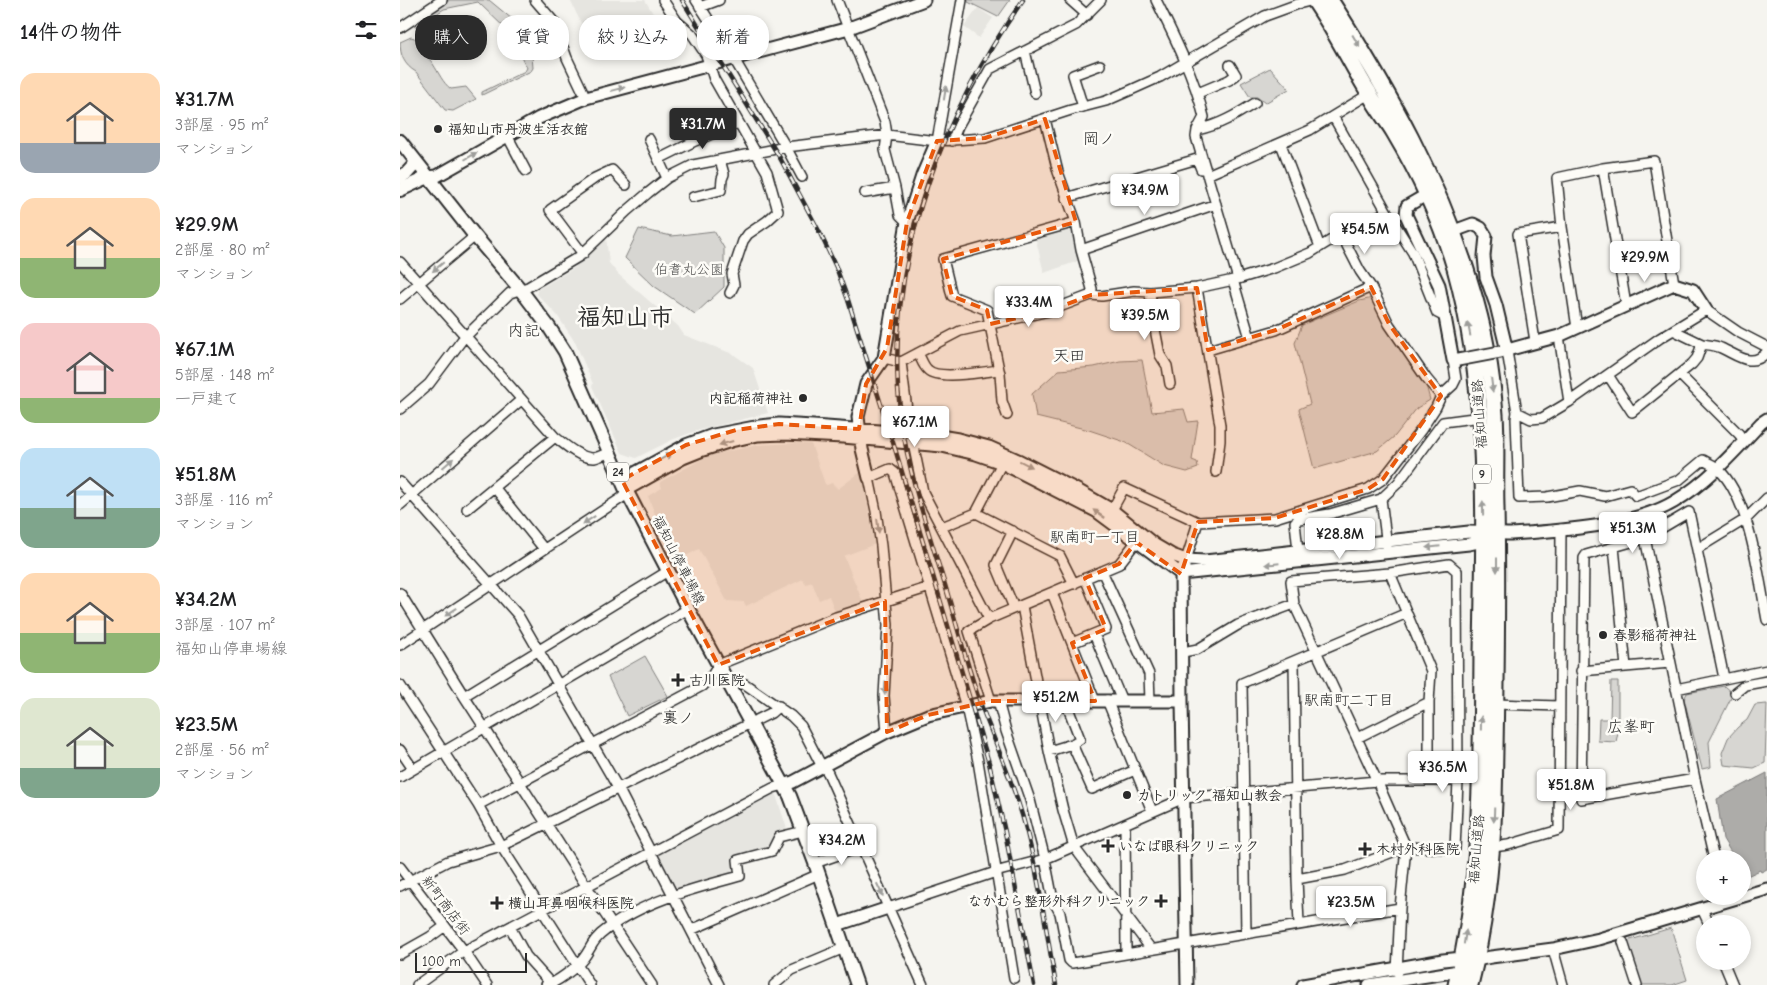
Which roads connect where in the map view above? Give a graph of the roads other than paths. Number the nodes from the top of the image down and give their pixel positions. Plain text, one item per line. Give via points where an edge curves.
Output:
1 (442, 0) edge
2 (535, 0) edge
3 (663, 0) edge
4 (719, 0) edge
5 (837, 0) edge
6 (924, 0) edge
7 (962, 0) edge
8 (1070, 0) edge
9 (1101, 0) edge
10 (1156, 0) edge
11 (1314, 0) edge
12 (1330, 0) edge
13 (698, 3) edge
14 (706, 15) edge
15 (1087, 15) junction
16 (400, 28) edge
17 (849, 28) junction
18 (769, 50) edge
19 (1025, 51) junction
20 (730, 60) edge
21 (735, 60) edge
22 (1186, 62) junction
23 (710, 65) junction
24 (1100, 65) dead end
25 (1230, 65) dead end
26 (1036, 93) dead end
27 (1198, 93) junction
28 (1369, 94) junction
29 (586, 98) junction
30 (1255, 103) dead end
31 (1083, 107) junction
32 (1333, 116) junction
33 (1045, 119) junction
34 (738, 124) junction
35 (1197, 130) junction
36 (507, 135) junction
37 (887, 135) junction
38 (649, 139) dead end
39 (400, 141) edge
40 (937, 141) junction
41 (952, 141) junction
42 (1280, 144) junction
43 (786, 147) junction
44 (757, 154) junction
45 (658, 159) junction
46 (720, 160) junction
47 (416, 163) junction
48 (1603, 168) junction
49 (526, 171) dead end
50 (1208, 175) junction
51 (400, 177) edge
52 (428, 177) junction
53 (802, 177) dead end
54 (668, 178) junction
55 (400, 184) edge
56 (626, 185) dead end
57 (895, 188) junction
58 (400, 190) edge
59 (865, 193) dead end
60 (1426, 195) junction
61 (693, 197) dead end
62 (1066, 198) junction
63 (1216, 204) junction
64 (1387, 212) junction
65 (907, 222) junction
66 (1076, 222) junction
67 (1562, 227) junction
68 (1454, 231) junction
69 (1341, 234) junction
70 (475, 236) junction
71 (1320, 247) junction
72 (1081, 250) junction
73 (583, 254) junction
74 (400, 262) edge
75 (1236, 279) junction
76 (419, 283) junction
77 (1674, 284) junction
78 (1371, 286) junction
79 (1197, 288) junction
80 (520, 289) junction
81 (1150, 292) junction
82 (730, 293) dead end
83 (1091, 295) junction
84 (400, 299) edge
85 (1626, 305) junction
86 (1706, 310) junction
87 (1445, 317) junction
88 (990, 324) junction
89 (1577, 328) junction
90 (1673, 330) junction
91 (466, 336) junction
92 (1559, 336) junction
93 (1250, 338) junction
94 (1535, 342) junction
95 (1702, 344) junction
96 (1767, 347) edge
97 (1208, 350) junction
98 (1503, 351) junction
99 (1767, 352) edge
100 (918, 353) junction
101 (884, 358) junction
102 (1455, 360) junction
103 (901, 362) junction
104 (999, 370) junction
105 (1608, 375) junction
106 (1680, 376) junction
107 (1170, 384) dead end
108 (1441, 396) junction
109 (521, 400) junction
110 (1570, 402) junction
111 (400, 409) edge
112 (1517, 412) junction
113 (1007, 414) dead end
114 (1481, 417) junction
115 (1767, 419) edge
116 (859, 434) junction
117 (554, 437) junction
118 (912, 439) junction
119 (1744, 441) junction
120 (610, 452) junction
121 (1004, 459) junction
122 (1717, 468) junction
123 (1216, 472) dead end
124 (869, 478) junction
125 (400, 482) edge
126 (624, 485) junction
127 (494, 487) junction
128 (411, 495) junction
129 (1381, 498) junction
130 (1767, 498) edge
131 (400, 505) edge
132 (467, 510) dead end
133 (1112, 510) junction
134 (976, 513) junction
135 (1746, 519) junction
136 (1198, 522) junction
137 (942, 527) junction
138 (1561, 529) junction
139 (1013, 531) junction
140 (1488, 535) junction
141 (1645, 538) junction
142 (1136, 542) junction
143 (1387, 547) junction
144 (1614, 547) junction
145 (544, 549) junction
146 (1697, 549) junction
147 (1298, 551) junction
148 (1186, 560) junction
149 (668, 571) junction
150 (1102, 571) junction
151 (1390, 573) junction
152 (1181, 574) junction
153 (1085, 578) junction
154 (491, 584) junction
155 (1074, 584) junction
156 (930, 587) junction
157 (400, 593) edge
158 (1052, 593) junction
159 (885, 601) junction
160 (1294, 604) junction
161 (1018, 607) junction
162 (688, 609) junction
163 (1407, 613) junction
164 (989, 619) junction
165 (1767, 620) edge
166 (424, 630) junction
167 (1094, 634) junction
168 (1072, 643) junction
169 (400, 645) edge
170 (539, 650) junction
171 (1317, 651) junction
172 (1183, 652) junction
173 (1294, 661) junction
174 (1670, 663) junction
175 (718, 665) junction
176 (1626, 667) junction
177 (1767, 670) edge
178 (1582, 671) junction
179 (1724, 678) junction
180 (1767, 681) edge
181 (559, 684) junction
182 (400, 685) edge
183 (729, 685) junction
184 (1676, 689) junction
185 (1735, 692) dead end
186 (464, 696) junction
187 (1066, 700) junction
188 (1101, 700) junction
189 (994, 701) junction
190 (1039, 701) junction
191 (1122, 701) junction
192 (1150, 701) junction
193 (1182, 701) junction
194 (1429, 702) junction
195 (1496, 704) junction
196 (779, 706) junction
197 (1559, 706) junction
198 (966, 707) junction
199 (750, 723) junction
200 (484, 727) junction
201 (887, 732) junction
202 (1357, 738) junction
203 (593, 743) junction
204 (1072, 744) junction
205 (400, 750) edge
206 (1049, 751) junction
207 (443, 752) junction
208 (824, 766) junction
209 (413, 769) junction
210 (1135, 770) junction
211 (400, 777) edge
212 (1694, 779) junction
213 (1429, 780) junction
214 (1377, 781) junction
215 (1458, 781) junction
216 (520, 783) junction
217 (784, 785) junction
218 (618, 788) junction
219 (1295, 788) junction
220 (1244, 792) junction
221 (1184, 798) junction
222 (478, 805) junction
223 (1152, 812) junction
224 (546, 824) junction
225 (1125, 824) junction
226 (803, 830) junction
227 (501, 846) junction
228 (1493, 846) junction
229 (861, 847) junction
230 (1074, 847) junction
231 (1406, 847) junction
232 (1712, 850) edge
233 (650, 852) junction
234 (1045, 859) junction
235 (400, 867) edge
236 (817, 868) junction
237 (996, 872) junction
238 (1296, 879) junction
239 (410, 880) junction
240 (400, 886) edge
241 (587, 887) junction
242 (1767, 889) edge
243 (1751, 893) edge
244 (673, 897) junction
245 (1712, 905) edge
246 (888, 908) junction
247 (1400, 908) junction
248 (542, 909) junction
249 (1702, 910) junction
250 (1704, 915) edge
251 (1126, 916) junction
252 (1299, 924) junction
253 (612, 925) junction
254 (837, 925) junction
255 (445, 926) junction
256 (510, 927) junction
257 (691, 930) junction
258 (1246, 934) junction
259 (1623, 942) dead end
260 (1187, 944) junction
261 (844, 948) junction
262 (1151, 949) junction
263 (1553, 949) junction
264 (464, 951) junction
265 (1126, 953) junction
266 (400, 954) edge
267 (577, 965) junction
268 (1397, 968) junction
269 (1463, 968) edge
270 (1727, 970) edge
271 (1014, 978) dead end
272 (1360, 980) edge
273 (1396, 981) junction
274 (485, 982) edge
275 (416, 985) edge
276 (474, 985) edge
277 (546, 985) edge
278 (552, 985) edge
279 (590, 985) edge
280 (652, 985) edge
281 (719, 985) edge
282 (774, 985) edge
283 (857, 985) edge
284 (922, 985) edge
285 (1187, 985) edge
286 (1303, 985) edge
287 (1369, 985) edge
288 (1470, 985) edge
289 (1563, 985) edge
290 (1637, 985) edge
291 (1733, 985) edge

1 - 16 street
2 - 29 street via 554,22
3 - 23 street via 677,21 692,34
4 - 13 street
5 - 17 street
6 - 17 street
40 -> 7 street
8 - 15 street
9 - 15 street
10 - 22 street
11 - 22 street via 1264,16
11 - 28 highway, 福知山道路 / 9
12 -> 68 highway, 福知山道路 / 9 via 1384,89 1422,160
13 - 14 street
15 - 19 street via 1076,25
17 - 18 street
17 - 37 street
19 - 26 street
19 - 41 street via 990,68
20 - 23 street
21 - 43 street
22 - 27 street
22 - 31 street via 1106,101
29 -> 23 street
23 - 34 street
24 - 31 street via 1073,75
25 - 27 street via 1236,75
27 - 35 street via 1204,117
28 - 32 street
28 - 60 highway, 福知山道路 / 9
29 - 36 street
30 - 35 street via 1228,120
31 - 33 street
32 - 42 street
32 - 64 street
33 - 41 street via 985,138
33 - 62 street
34 - 44 street
34 - 45 street
35 - 50 street via 1196,137
36 - 49 street
52 -> 36 street via 437,176
37 - 40 street
37 - 43 street
37 - 57 street via 885,150
38 - 45 street
39 - 47 main road, 福知山停車場線
40 - 41 street
40 - 65 street
42 - 50 street
42 - 71 street
43 - 44 street
43 - 53 street
44 - 46 street
44 - 82 street via 767,172 778,211 743,241 732,274 734,285
45 - 54 street
46 - 54 street via 701,162
46 - 61 street via 724,174 721,190
47 - 51 main road
47 - 52 main road, 福知山停車場線
48 - 67 street via 1557,178
48 - 77 street via 1654,161
48 - 85 street
50 - 62 street via 1203,174 1197,159
50 - 63 street
52 - 55 main road
52 - 58 main road
52 - 70 main road, 福知山停車場線 / 24
54 - 73 street via 627,211
56 - 73 street via 612,170 550,210
57 - 59 street
57 - 65 street via 900,215
60 - 87 street via 1407,206 1406,215 1439,285
114 -> 60 highway, 福知山道路 / 9 via 1465,309 1438,220
62 - 66 street
63 - 72 street
63 - 75 street
64 - 69 street
64 - 87 street via 1413,253 1437,313
65 - 101 street
66 - 72 street
66 - 88 street via 943,259 952,296 987,310
67 - 89 street
67 - 94 street via 1518,234
68 - 98 street via 1473,224 1486,236 1486,277 1496,305
68 -> 140 highway, 福知山道路 / 9 via 1472,288 1492,384 1495,415
69 - 71 street
69 - 78 street
70 -> 76 street
70 - 80 main road, 福知山停車場線 / 24
71 - 75 street via 1274,268
72 - 83 street
73 - 80 street via 531,286
74 - 76 street
75 - 79 street
75 - 93 street
76 - 84 street
76 - 91 street
77 - 85 street
77 - 86 street via 1693,290
78 - 93 street via 1276,330
78 - 108 street via 1389,324
79 - 81 street
79 - 97 street
80 - 91 street via 510,293
80 - 120 main road, 福知山停車場線 / 24 via 565,352
81 - 83 street
81 - 107 street via 1160,355 1167,366
83 - 88 street via 1049,311
85 - 89 street
86 - 90 street
86 - 96 street
87 - 102 street
88 - 100 street via 960,331
88 - 104 street
89 - 92 street
90 - 95 street
90 - 105 street
91 - 109 street
91 - 111 street via 429,384
92 - 94 street
92 - 110 street
93 - 97 street
94 - 98 street
95 - 99 street via 1720,347 1752,361 1762,358
95 - 106 street via 1697,358
97 - 123 street via 1220,426
98 - 102 street, bridge
98 - 112 street
100 - 103 street
100 - 104 street via 927,370 935,375
101 - 103 street
101 - 116 street via 866,384 858,417
102 - 108 street via 1456,379
103 - 118 street
104 - 113 street via 1002,401
105 - 106 street via 1632,412
105 - 110 street
106 - 119 street
108 - 136 street via 1421,430 1383,479 1368,489 1275,518
109 - 117 street
128 -> 109 street
110 - 112 street via 1542,418 1531,419
112 - 122 street via 1520,498 1580,491 1605,496 1630,489 1636,496 1679,480 1702,460
114 - 129 street via 1443,422 1398,483
140 -> 114 highway, 福知山道路 / 9
115 - 119 street
116 - 118 street
116 - 124 street
116 - 126 street via 758,435 703,450
117 - 120 street via 588,458
117 - 127 street
118 - 121 street
118 - 137 street via 923,492
119 - 122 street
120 - 126 main road, 福知山停車場線 / 24
121 -> 133 street via 1079,491
121 - 134 street
142 -> 121 street via 1096,511
122 - 135 street via 1738,497
122 - 138 street via 1673,502 1641,516
124 - 156 street via 890,469 895,473
124 -> 159 street via 880,537
125 - 128 street
126 -> 145 street via 620,499
126 - 149 main road, 福知山停車場線 / 24
127 - 132 street
127 - 145 street
128 - 131 street
128 - 154 street
129 - 143 street
129 - 147 street via 1295,522
130 - 135 street
133 - 136 street via 1124,488
133 - 148 street via 1155,545
134 - 137 street
134 - 139 street
135 - 146 street
135 - 165 street
136 - 148 street
137 - 164 street
138 - 140 street
138 - 197 street
139 - 155 street via 1060,556
139 - 161 street via 996,565
140 - 143 street
140 -> 195 highway, 福知山道路 / 9
269 -> 140 highway, 福知山道路 / 9 via 1479,803
141 - 144 street
141 - 146 street via 1689,512
141 - 174 street
142 - 150 street via 1119,564
142 - 152 street
143 - 147 street
143 -> 152 street
144 - 176 street
144 - 178 street via 1584,558
145 - 154 street
146 - 179 street
147 - 148 street via 1205,562
148 - 152 street
149 - 162 main road, 福知山停車場線 / 24
149 - 170 street
150 - 153 street
150 - 192 street via 1149,674
151 - 160 street via 1291,581
151 - 163 street
151 - 215 street via 1449,564 1457,571
152 - 172 street
153 - 155 street
153 - 167 street via 1106,629
154 -> 166 street
154 - 170 street via 518,615
155 - 158 street
156 - 159 street
156 - 198 street
157 - 166 street
158 - 161 street
158 - 168 street
159 - 175 street via 836,617
159 -> 201 street via 888,625 884,696
160 - 171 street
160 - 172 street via 1238,625 1198,649
161 - 164 street
161 - 190 street
162 - 175 main road, 福知山停車場線 / 24
162 - 181 street
163 - 171 street
163 - 194 street via 1431,671
164 - 189 street via 969,631
166 - 169 street
166 - 186 street
167 - 168 street
167 - 191 street
168 - 188 street
170 - 181 street
170 - 186 street
171 - 173 street
171 - 202 street
172 - 193 street
173 - 219 street
173 - 220 street via 1242,682
174 - 176 street
174 - 184 street
175 - 183 main road, 福知山停車場線 / 24
175 - 203 street via 702,686
176 - 178 street
177 - 179 street
178 - 212 street via 1581,799
179 - 184 street
180 - 185 street via 1745,684
181 - 200 street
181 - 203 street
182 - 207 street
183 - 196 street via 745,684
183 - 199 main road, 福知山停車場線 / 24
184 - 212 street
186 - 200 street
187 - 188 street
187 - 190 street
187 - 204 street via 1080,740
188 - 191 street
188 - 210 street
189 - 190 street
189 - 198 street
189 - 234 street via 1030,800
190 - 206 street
191 - 192 street
192 - 193 street
193 - 221 street
194 - 202 street
194 - 213 street
195 - 197 street
195 -> 228 highway, 福知山道路 / 9
196 - 199 street
196 - 208 street via 800,726
197 - 228 street via 1558,830 1508,845
198 - 201 street via 928,715
198 - 237 street
199 - 217 main road, 福知山停車場線 / 24
199 - 218 street
200 - 207 street
200 - 216 street
201 - 208 street
202 - 214 street
203 - 216 street
203 - 218 street
204 - 206 street
204 - 210 street via 1092,789
205 - 209 street
206 - 230 street
207 - 209 street
207 - 222 street
208 - 217 street
208 - 229 street
209 - 211 street
210 - 223 street
212 - 232 street
213 - 214 street
213 - 215 street
214 - 219 street
214 - 231 street
215 - 231 street via 1456,849
216 - 222 street
216 - 224 street
217 - 226 main road, 福知山停車場線 / 24
217 - 233 street
218 - 224 street
218 - 233 street
219 - 220 street
219 - 238 street
220 - 221 street
220 - 258 street
221 - 223 street
221 - 260 street
222 - 227 street
223 - 225 street
224 - 227 street
224 - 241 street
225 - 230 street
225 - 251 street
226 - 236 main road, 福知山停車場線 / 24
226 - 244 street via 779,837 772,850 738,860 740,876
227 - 239 street via 448,861
227 - 248 street
228 - 269 highway, 福知山道路 / 9
229 - 236 street
229 -> 246 street
230 - 234 street
230 - 251 street
231 - 238 street via 1345,870
231 - 247 street
233 - 241 street
233 - 244 street
234 - 237 street
234 - 265 street via 1069,960 1072,963
235 - 239 street, 新町商店街
236 - 254 main road, 福知山停車場線 / 24
236 - 257 street
237 - 246 street
237 - 271 street
238 - 252 street
239 - 240 street
239 - 255 street, 新町商店街
241 - 248 street
241 - 253 street
242 - 243 street
244 - 253 street via 632,912
244 - 257 street
245 - 249 street
246 - 254 street
246 - 284 street
247 - 252 street
247 - 268 street
248 - 256 street
248 - 267 street
249 - 250 street
249 - 263 street
251 - 262 street
251 - 265 street
252 - 258 street
253 - 267 street via 596,938
253 - 280 street
254 - 261 main road, 福知山停車場線 / 24
255 - 264 street, 新町商店街
255 - 266 street
256 - 264 street
256 - 278 street via 526,956
257 - 281 street
258 - 260 street
259 - 290 street
260 - 262 street
260 - 285 street
261 - 282 street via 792,970
261 - 283 main road, 福知山停車場線 / 24
262 - 265 street
263 - 269 street
263 - 289 street
264 - 274 street, 新町商店街
264 - 275 street
267 - 278 street
267 - 279 street
268 - 269 street
268 - 272 street
268 - 273 street
269 - 273 street
269 - 288 highway, 福知山道路 / 9
270 - 291 street
272 - 286 street
273 - 287 street
274 - 276 street
277 - 278 street

